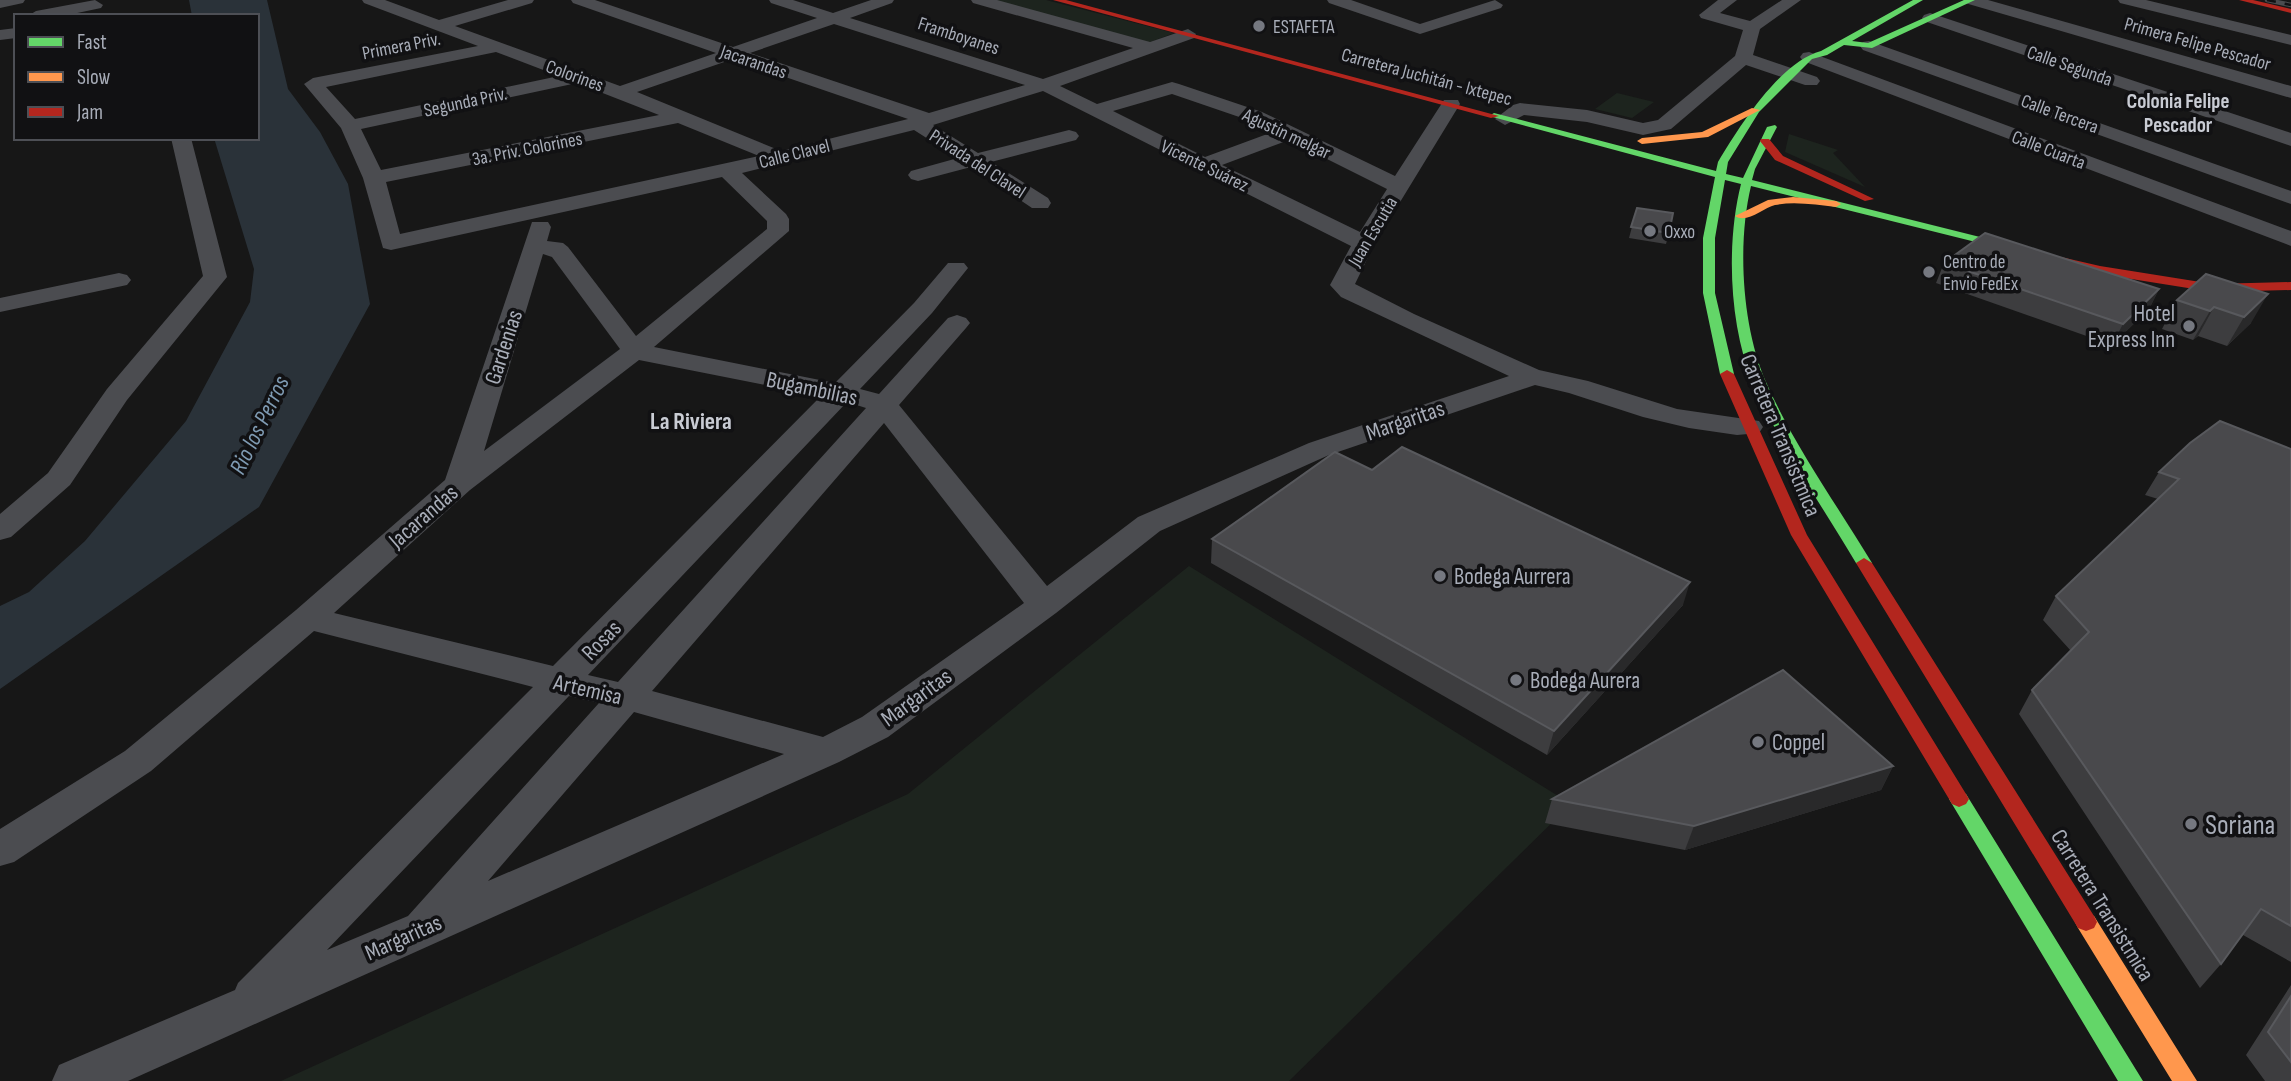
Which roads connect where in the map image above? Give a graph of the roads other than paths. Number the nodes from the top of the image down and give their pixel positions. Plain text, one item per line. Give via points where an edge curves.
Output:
1 (17, 0) edge
2 (370, 0) edge
3 (497, 0) edge
4 (526, 0) edge
5 (579, 0) edge
6 (777, 0) edge
7 (886, 0) edge
8 (979, 0) edge
9 (1057, 0) edge
10 (1100, 0) edge
11 (1335, 0) edge
12 (1478, 0) edge
13 (1729, 0) edge
14 (1793, 0) edge
15 (1919, 0) edge
16 (1971, 0) edge
17 (2126, 0) edge
18 (2243, 0) edge
19 (0, 3) edge
20 (101, 6) edge
21 (2291, 10) edge
22 (49, 14) edge
23 (836, 17) junction
24 (1930, 18) junction
25 (429, 23) junction
26 (1752, 27) junction
27 (1188, 34) junction
28 (1866, 37) junction
29 (2291, 40) edge
30 (497, 47) junction
31 (1152, 48) junction
32 (730, 54) junction
33 (1819, 57) junction
34 (1743, 58) junction
35 (1788, 75) junction
36 (580, 76) junction
37 (1811, 81) junction
38 (1046, 86) junction
39 (620, 92) junction
40 (2291, 92) edge
41 (1796, 97) dead end
42 (1451, 104) junction
43 (1755, 110) junction
44 (1094, 111) junction
45 (1783, 113) dead end
46 (1513, 114) junction
47 (679, 117) junction
48 (923, 122) junction
49 (350, 126) junction
50 (1289, 133) junction
51 (1069, 136) dead end
52 (1767, 137) junction
53 (2291, 139) edge
54 (181, 140) edge
55 (1637, 147) junction
56 (778, 157) junction
57 (974, 161) junction
58 (1204, 164) junction
59 (726, 169) junction
60 (1721, 169) junction
61 (918, 175) dead end
62 (1748, 175) junction
63 (374, 178) junction
64 (1399, 186) junction
65 (1877, 197) junction
66 (2291, 198) edge
67 (1040, 203) dead end
68 (1715, 204) junction
69 (1836, 204) junction
70 (545, 209) junction
71 (1741, 216) junction
72 (2291, 239) edge
73 (1364, 243) junction
74 (535, 247) junction
75 (956, 268) dead end
76 (2263, 277) joint
77 (119, 280) dead end
78 (2290, 285) edge
79 (0, 305) edge
80 (915, 316) junction
81 (634, 351) junction
82 (1522, 381) junction
83 (841, 392) junction
84 (884, 404) junction
85 (1749, 428) junction
86 (459, 484) junction
87 (0, 530) edge
88 (1044, 605) junction
89 (308, 618) junction
90 (560, 682) junction
91 (625, 697) junction
92 (826, 752) junction
93 (0, 850) edge
94 (421, 929) junction
95 (243, 1008) junction
96 (76, 1081) edge
97 (2132, 1081) edge
98 (2185, 1081) edge

1 - 19 street
2 - 25 street, Colorines
3 - 25 street
4 - 25 street
5 - 32 street, Jacarandas
6 - 23 street, Framboyanes
7 - 23 street
8 - 31 street
9 - 27 main road, Carretera Juchitán - Ixtepec
10 - 46 main road, Carretera Juchitán - Ixtepec
11 - 12 street via 1420,29 1495,5
13 - 26 street via 1707,15
14 - 26 street
15 - 28 main road
16 - 24 main road
16 - 40 street, Primera Felipe Pescador
17 - 29 street
18 - 21 main road
20 - 22 street
23 - 32 street
23 - 38 street, Framboyanes
24 - 28 main road
24 - 53 street, Calle Segunda
25 - 30 street, Colorines
26 - 34 street
27 - 31 street, Calle Clavel
27 - 42 main road, Carretera Juchitán - Ixtepec
28 - 33 main road via 1840,42
28 - 66 street, Calle Tercera
30 - 36 street, Colorines
30 - 49 street, Primera Priv. via 313,84
31 - 38 street, Calle Clavel
32 - 39 street
32 - 48 street, Jacarandas
33 - 35 main road, Carretera Transistmica
33 - 37 main road
33 - 72 street, Calle Cuarta
34 - 35 street
34 - 46 street via 1656,128 1587,116
35 - 37 street
35 - 43 main road, Carretera Transistmica
36 - 39 street, Colorines
36 - 49 street, Segunda Priv.
37 - 41 main road
38 - 44 street, Vicente Suárez
38 - 48 street, Calle Clavel
39 - 47 street, Colorines
42 - 46 main road, Carretera Juchitán - Ixtepec
42 - 64 street, Juan Escutia
43 - 55 main road via 1704,135
43 - 60 main road, Carretera Transistmica
44 - 50 street, Agustín melgar via 1172,88 1255,116
44 - 58 street, Vicente Suárez
45 - 52 main road, Carretera Transistmica
46 - 55 main road, Carretera Juchitán - Ixtepec
47 - 56 street, Colorines
47 - 63 street, 3a. Priv. Colorines
48 - 56 street, Calle Clavel
48 - 57 street, Privada del Clavel
49 - 63 street
50 - 58 street
50 - 64 street, Agustín melgar
51 - 57 street
52 - 62 main road, Carretera Transistmica
52 - 65 street via 1782,152
54 - 87 street via 215,277 117,395 60,479
55 - 60 main road, Carretera Juchitán - Ixtepec
55 - 68 main road via 1695,177
56 - 59 street, Calle Clavel
57 - 61 street
57 - 67 street, Privada del Clavel
58 - 73 street, Vicente Suárez
59 - 70 street, Calle Clavel
59 - 81 street, Jacarandas via 778,219 778,231
60 - 62 main road, Carretera Juchitán - Ixtepec
60 - 68 main road, Carretera Transistmica
62 - 65 main road
62 - 69 main road
62 - 71 main road, Carretera Transistmica
63 - 70 street, Calle Clavel via 391,243
64 - 73 street, Juan Escutia
65 - 76 main road via 2128,263
68 - 85 main road, Carretera Transistmica via 1709,238 1709,293 1727,374
69 - 71 main road via 1772,202
69 - 78 main road via 2100,270 2213,288
70 - 74 street, Gardenias
71 - 98 main road, Carretera Transistmica via 1736,246 1746,340 1755,370 1784,428
73 - 82 street, Juan Escutia via 1342,282 1346,289
74 - 81 street via 560,252
74 - 86 street, Gardenias
75 - 80 street, Rosas
76 - 78 street
77 - 79 street
80 - 83 street, Rosas
80 - 84 street via 957,323
81 - 83 street, Bugambilias
81 - 86 street, Jacarandas
82 - 85 street, Margaritas via 1562,381 1714,426
82 - 88 street, Margaritas via 1319,449 1149,524
83 - 84 street, Bugambilias
83 - 90 street, Rosas
84 - 88 street, Bugambilias
84 - 91 street
85 - 97 main road, Carretera Transistmica via 1799,535
86 - 89 street, Jacarandas
88 - 92 street, Margaritas via 875,727
89 - 90 street, Artemisa
89 - 93 street, Jacarandas via 138,761
90 - 91 street, Artemisa
90 - 95 street, Rosas
91 - 92 street, Artemisa
91 - 94 street
92 - 94 street, Margaritas
94 - 95 street, Margaritas
95 - 96 street, Margaritas

